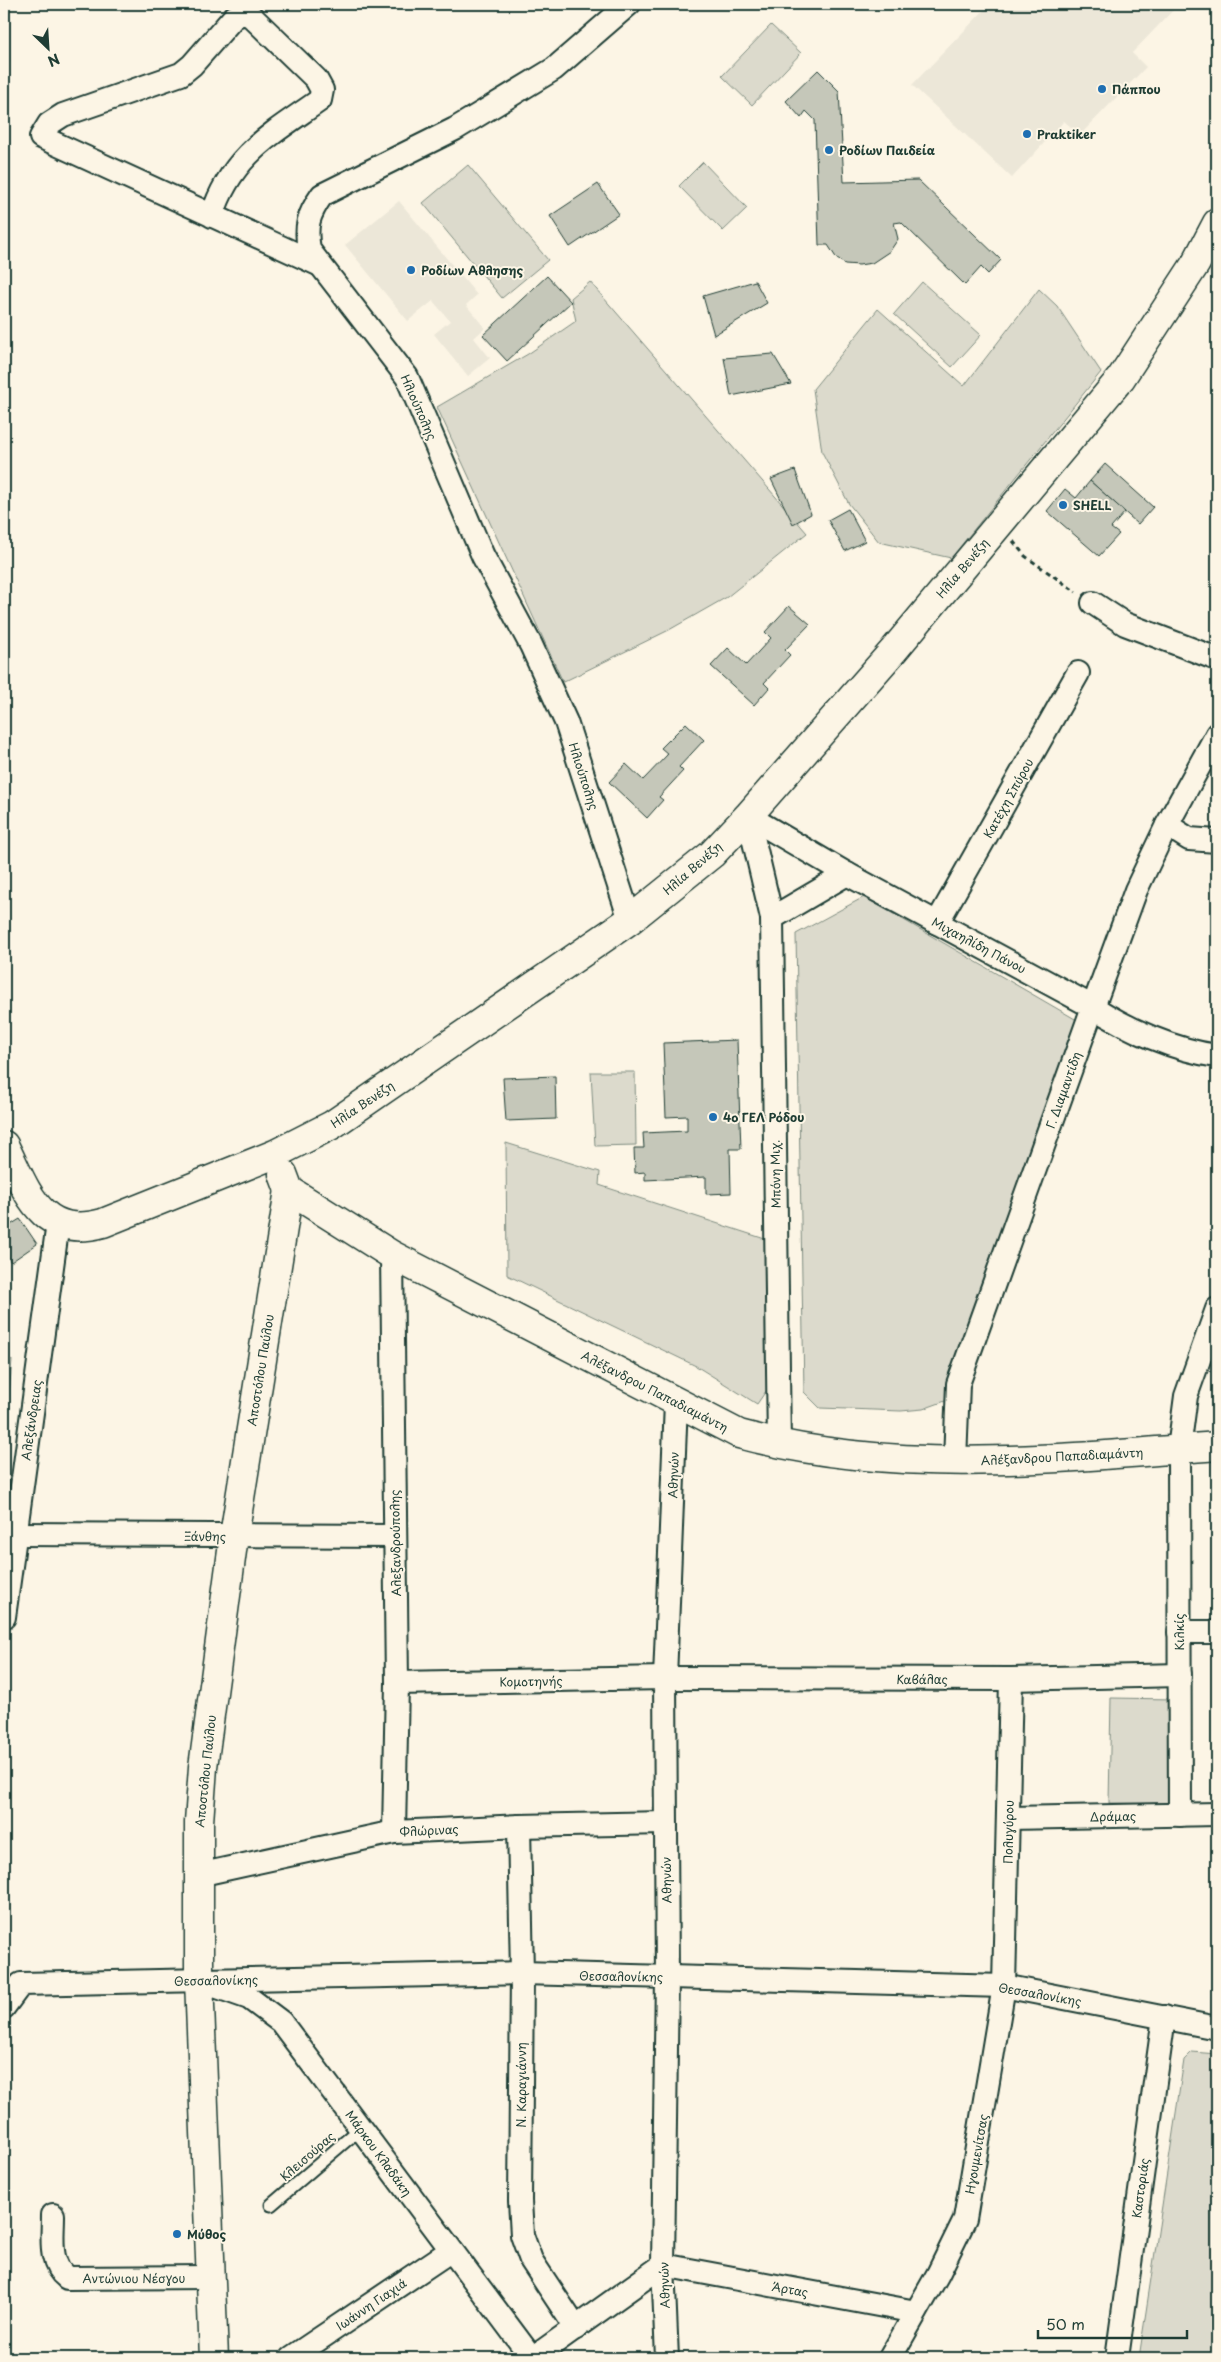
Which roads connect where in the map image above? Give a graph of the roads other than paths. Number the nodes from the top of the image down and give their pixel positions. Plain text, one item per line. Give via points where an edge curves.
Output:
1 (630, 4) edge
2 (212, 216) junction
3 (1217, 223) edge
4 (320, 264) junction
5 (1093, 604) road end
6 (1217, 659) edge
7 (1078, 673) dead end
8 (1217, 734) edge
9 (748, 816) junction
10 (1167, 825) junction
11 (1217, 841) edge
12 (847, 874) junction
13 (772, 918) junction
14 (630, 920) junction
15 (937, 922) junction
16 (1093, 1007) junction
17 (1217, 1056) edge
18 (4, 1145) edge
19 (275, 1154) junction
20 (289, 1190) junction
21 (58, 1224) junction
22 (392, 1255) junction
23 (1217, 1309) edge
24 (676, 1402) junction
25 (779, 1445) junction
26 (1217, 1446) edge
27 (1179, 1449) junction
28 (955, 1461) junction
29 (15, 1534) junction
30 (234, 1536) junction
31 (394, 1536) junction
32 (4, 1617) edge
33 (1179, 1632) junction
34 (1217, 1632) edge
35 (1180, 1675) junction
36 (665, 1678) junction
37 (1011, 1679) junction
38 (397, 1683) junction
39 (1217, 1814) edge
40 (1180, 1815) junction
41 (1008, 1818) junction
42 (665, 1823) junction
43 (519, 1826) junction
44 (394, 1832) junction
45 (198, 1875) junction
46 (522, 1973) junction
47 (667, 1977) junction
48 (199, 1980) junction
49 (1004, 1986) junction
50 (4, 2007) edge
51 (1164, 2017) junction
52 (1217, 2028) edge
53 (361, 2128) junction
54 (271, 2206) dead end
55 (53, 2216) dead end
56 (450, 2251) junction
57 (663, 2265) junction
58 (209, 2278) junction
59 (916, 2312) junction
60 (576, 2328) junction
61 (214, 2358) edge
62 (291, 2358) edge
63 (533, 2358) edge
64 (666, 2358) edge
65 (890, 2358) edge
66 (1117, 2358) edge

1 - 4 street, Ηλιούπολης via 554,69 455,128 322,195 310,213 306,235 309,250
2 - 2 street via 42,137 49,124 64,115 181,74 242,12 251,16 316,79 322,90 320,100 255,146 236,166 220,191
2 - 4 street
3 - 9 street, Ηλία Βενέζη via 1196,263 1121,378 894,650
4 - 14 street, Ηλιούπολης via 407,377 483,556 531,645 566,722
5 - 6 street via 1125,624
7 - 15 street, Κατέχη Σπύρου
8 - 10 street, Γ. Διαμαντίδη
9 - 12 street, Μιχαηλίδη Πάνου
9 - 13 street, Μπόνη Μιχ.
9 - 14 street, Ηλία Βενέζη via 712,854
10 - 11 street via 1189,839
10 - 16 street, Γ. Διαμαντίδη via 1136,890
12 - 13 street
12 - 15 street, Μιχαηλίδη Πάνου
13 - 25 street, Μπόνη Μιχ.
14 - 19 street, Ηλία Βενέζη via 332,1125
15 - 16 street, Μιχαηλίδη Πάνου
16 - 17 street, Μιχαηλίδη Πάνου via 1125,1027
16 - 28 street, Γ. Διαμαντίδη via 958,1384
18 - 21 street via 34,1203
19 - 20 street
19 - 21 street, Ηλία Βενέζη via 103,1223 78,1228
20 - 22 street, Αλέξανδρου Παπαδιαμάντη
20 - 30 street, Αποστόλου Παύλου
21 - 29 street, Αλεξάνδρειας
22 - 24 street, Αλέξανδρου Παπαδιαμάντη
22 - 31 street, Αλεξανδρούπολης
23 - 27 street, Κιλκίς via 1186,1396
24 - 25 street, Αλέξανδρου Παπαδιαμάντη via 739,1434
24 - 36 street, Αθηνών
25 - 28 street, Αλέξανδρου Παπαδιαμάντη via 855,1456
26 - 27 street, Αλέξανδρου Παπαδιαμάντη
27 - 28 street, Αλέξανδρου Παπαδιαμάντη
27 - 33 street, Κιλκίς
29 - 30 street, Ξάνθης
29 - 32 street, Αλεξάνδρειας
30 - 31 street, Ξάνθης
30 - 45 street, Αποστόλου Παύλου via 203,1767
31 - 38 street, Αλεξανδρούπολης
33 - 34 street
33 - 35 street, Κιλκίς
35 - 37 street, Καβάλας
35 - 40 street, Κιλκίς
36 - 37 street, Καβάλας
36 - 38 street, Κομοτηνής
36 - 42 street, Αθηνών
37 - 41 street, Πολυγύρου
38 - 44 street, Αλεξανδρούπολης
39 - 40 street, Δράμας
40 - 41 street, Δράμας
41 - 49 street, Πολυγύρου
42 - 43 street, Φλώρινας
42 - 47 street, Αθηνών
43 - 44 street, Φλώρινας
43 - 46 street, Ν. Καραγιάννη
44 - 45 street, Φλώρινας
45 - 48 street, Αποστόλου Παύλου
46 - 47 street, Θεσσαλονίκης
46 - 48 street, Θεσσαλονίκης
46 - 60 street, Ν. Καραγιάννη via 522,2235 531,2260
47 - 49 street, Θεσσαλονίκης
47 - 57 street, Αθηνών
48 - 50 street, Θεσσαλονίκης via 21,1984
48 - 53 street, Μάρκου Κλαδάκη via 249,1998 281,2022
48 - 58 street, Αποστόλου Παύλου
49 - 51 street, Θεσσαλονίκης
49 - 59 street, Ηγουμενίτσας via 964,2219
51 - 52 street, Θεσσαλονίκης
51 - 66 street, Καστοριάς
53 - 54 lane, Κλεισούρας
53 - 56 street, Μάρκου Κλαδάκη
55 - 58 street, Αντώνιου Νέσγου via 54,2260 58,2271 67,2278
56 - 62 street, Ιωάννη Γιαχιά
56 - 63 street, Μάρκου Κλαδάκη
57 - 59 street, Άρτας
57 - 60 street
57 - 64 street, Αθηνών
58 - 61 street, Αποστόλου Παύλου
59 - 65 street, Ηγουμενίτσας
60 - 63 street

